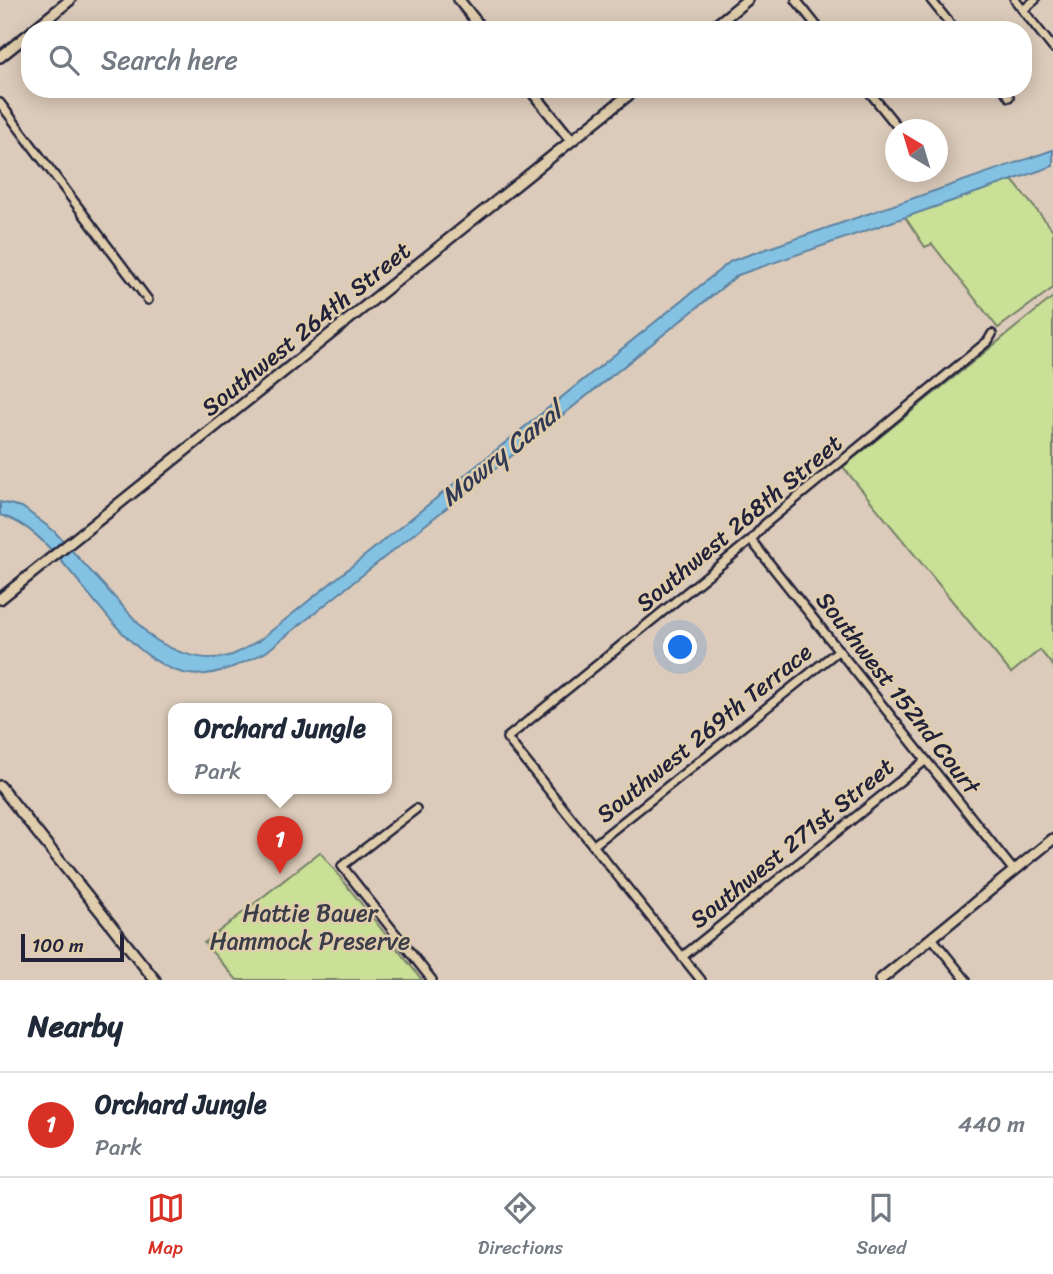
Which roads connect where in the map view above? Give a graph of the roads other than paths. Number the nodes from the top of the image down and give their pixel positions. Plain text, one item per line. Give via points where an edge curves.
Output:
1 (70, 0) edge
2 (459, 0) edge
3 (747, 0) edge
4 (796, 0) edge
5 (930, 0) edge
6 (1015, 0) edge
7 (1035, 0) edge
8 (1023, 10) junction
9 (44, 21) edge
10 (476, 21) edge
11 (721, 21) edge
12 (813, 21) edge
13 (948, 21) edge
14 (1032, 21) edge
15 (1032, 21) edge
16 (21, 40) edge
17 (1053, 48) edge
18 (0, 57) edge
19 (537, 98) edge
20 (625, 98) edge
21 (874, 98) edge
22 (0, 103) edge
23 (891, 119) edge
24 (571, 140) junction
25 (148, 300) dead end
26 (992, 334) dead end
27 (751, 540) junction
28 (0, 599) edge
29 (839, 650) junction
30 (926, 760) junction
31 (0, 786) edge
32 (416, 809) dead end
33 (1053, 839) edge
34 (594, 845) junction
35 (1014, 871) junction
36 (932, 938) junction
37 (682, 957) junction
38 (155, 980) edge
39 (432, 980) edge
40 (701, 980) edge
41 (880, 980) edge
42 (966, 980) edge

1 - 9 street
2 - 10 street
3 - 11 street
4 - 12 street
5 - 13 street
6 - 8 street
7 - 8 street
8 - 15 street
14 - 17 street
16 - 18 street
19 - 24 street
20 - 24 street, Southwest 264th Street
21 - 23 street
22 - 25 street
24 - 28 street, Southwest 264th Street
26 - 27 street, Southwest 268th Street
27 - 29 street, Southwest 152nd Court
27 - 34 street, Southwest 268th Street via 508,738
29 - 30 street, Southwest 152nd Court
29 - 34 street, Southwest 269th Terrace
30 - 35 street, Southwest 152nd Court
30 - 37 street, Southwest 271st Street
31 - 38 street
32 - 39 street via 342,866
33 - 35 street
34 - 37 street
35 - 36 street
36 - 41 street
36 - 42 street
37 - 40 street

